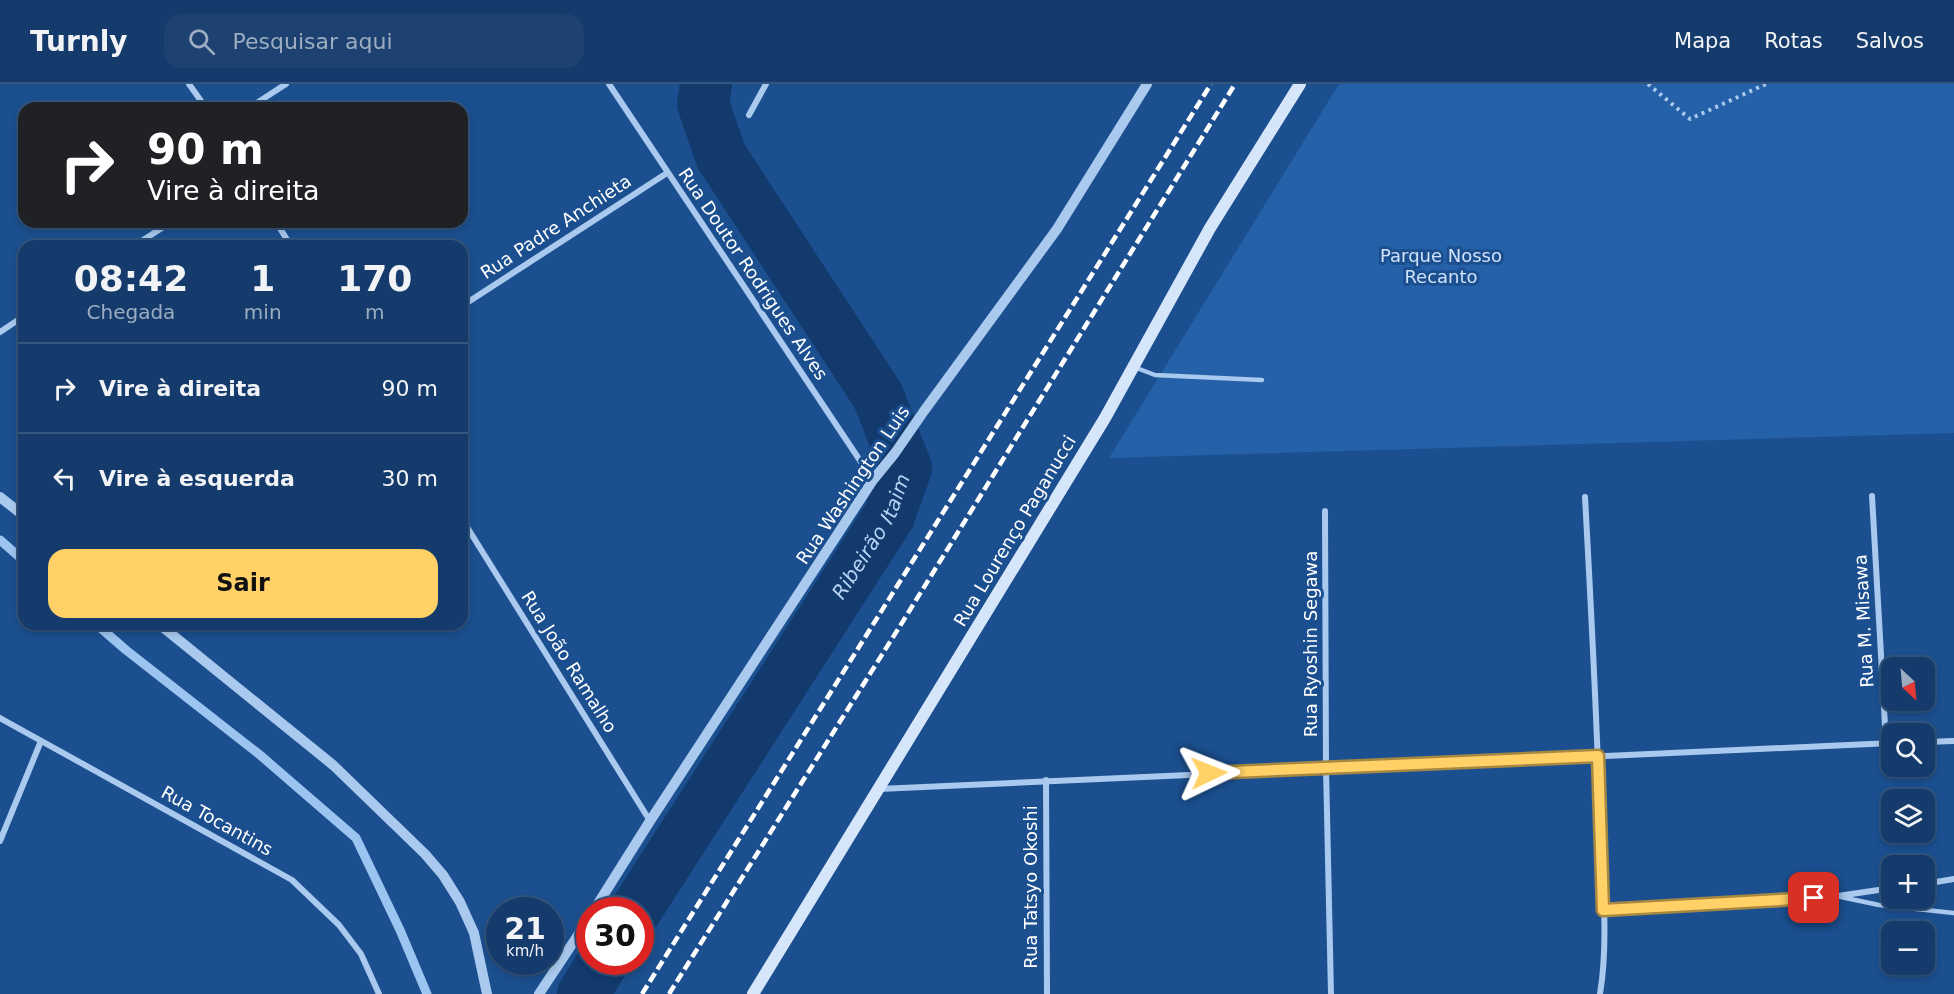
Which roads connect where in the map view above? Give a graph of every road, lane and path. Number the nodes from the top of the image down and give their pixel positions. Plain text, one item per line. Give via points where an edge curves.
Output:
1 (189, 84) edge
2 (286, 84) edge
3 (609, 84) edge
4 (766, 84) edge
5 (1147, 84) edge
6 (1300, 84) edge
7 (1648, 84) edge
8 (1766, 84) edge
9 (202, 102) edge
10 (258, 102) edge
11 (749, 115) dead end
12 (667, 173) junction
13 (162, 228) edge
14 (143, 240) edge
15 (468, 302) edge
16 (18, 320) edge
17 (0, 332) edge
18 (1133, 367) junction
19 (1262, 380) dead end
20 (873, 480) junction
21 (1585, 496) dead end
22 (1872, 496) dead end
23 (0, 497) edge
24 (18, 511) edge
25 (1325, 511) dead end
26 (468, 529) edge
27 (166, 630) edge
28 (0, 718) edge
29 (1887, 723) edge
30 (41, 741) junction
31 (1954, 741) edge
32 (1935, 742) edge
33 (1881, 743) edge
34 (1598, 756) junction
35 (1326, 768) junction
36 (1046, 780) junction
37 (878, 789) junction
38 (650, 821) junction
39 (0, 842) edge
40 (1954, 879) edge
41 (1935, 882) edge
42 (1881, 890) edge
43 (1838, 896) junction
44 (602, 897) edge
45 (1603, 910) junction
46 (1954, 913) edge
47 (576, 938) edge
48 (379, 994) edge
49 (487, 994) edge
50 (539, 994) edge
51 (753, 994) edge
52 (1047, 994) edge
53 (1331, 994) edge
54 (1600, 994) edge

1 - 9 street
2 - 10 street
3 - 12 street, Rua Doutor Rodrigues Alves
4 - 11 street
5 - 20 street, Rua Washington Luis via 1057,228
6 - 18 main road, Rua Lourenço Paganucci via 1210,228
7 - 8 path via 1690,119
12 - 15 street, Rua Padre Anchieta
12 - 20 street, Rua Doutor Rodrigues Alves
13 - 14 street
16 - 17 street
18 - 19 lane via 1155,375
18 - 37 main road, Rua Lourenço Paganucci
20 - 38 street, Rua Washington Luis
21 - 34 street
22 - 29 street, Rua M. Misawa
23 - 24 street
25 - 35 street, Rua Ryoshin Segawa
26 - 38 street, Rua João Ramalho
27 - 49 street via 333,765 425,854 460,902 474,933
28 - 30 street, Rua Tocantins
30 - 39 street
30 - 48 street, Rua Tocantins via 292,880 345,932 361,954
31 - 32 street
33 - 34 street
34 - 35 street
34 - 45 street
35 - 36 street
35 - 53 street, Rua Ryoshin Segawa
36 - 37 street
36 - 52 street, Rua Tatsyo Okoshi
37 - 51 main road, Rua Lourenço Paganucci
38 - 44 street, Rua Washington Luis
40 - 41 street
42 - 43 street
43 - 45 street
43 - 46 lane
45 - 54 street
47 - 50 street

